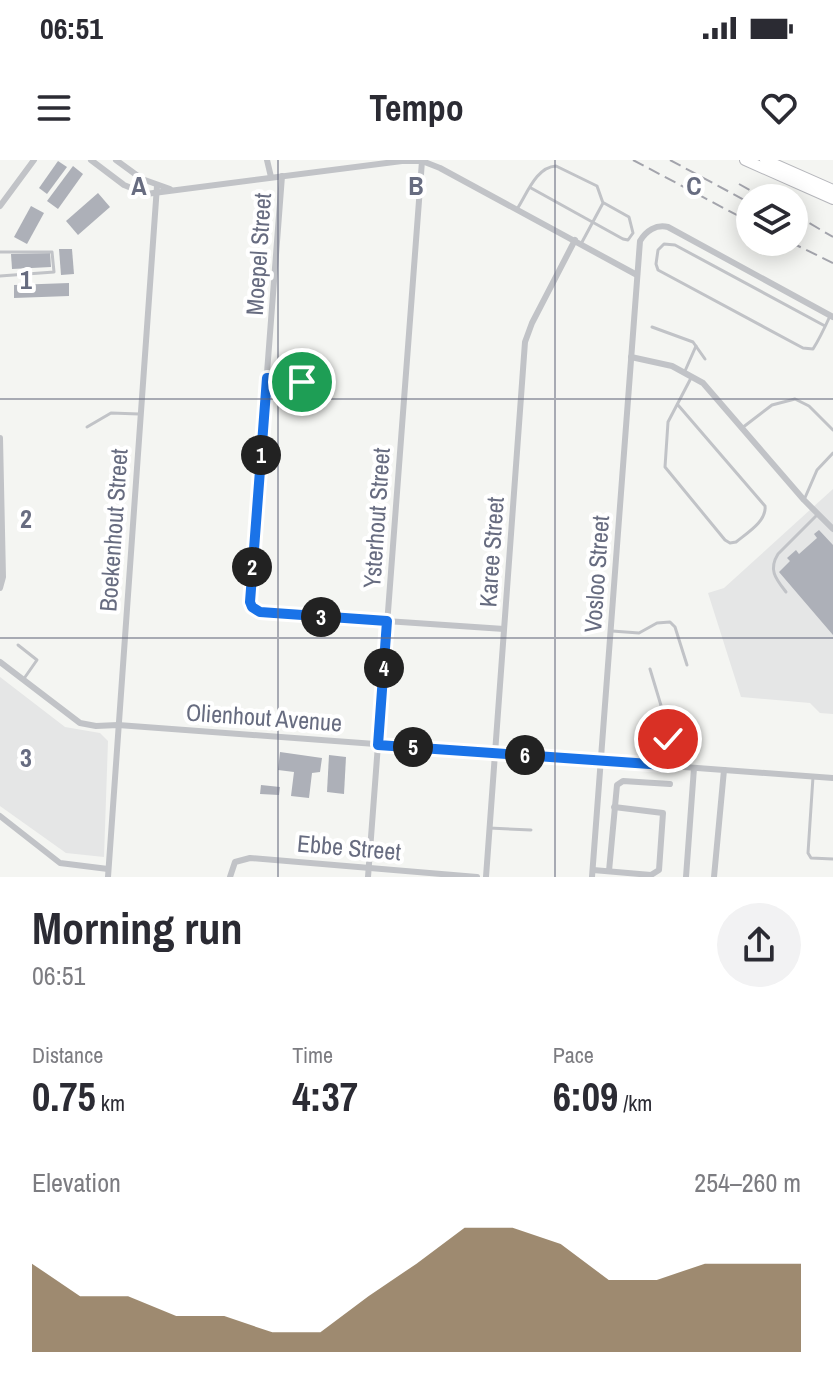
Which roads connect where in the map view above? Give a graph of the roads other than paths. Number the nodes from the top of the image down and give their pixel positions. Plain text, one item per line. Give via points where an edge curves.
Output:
1 (34, 160) edge
2 (91, 160) edge
3 (116, 160) edge
4 (267, 160) edge
5 (745, 160) edge
6 (765, 160) edge
7 (422, 161) edge
8 (348, 164) edge
9 (282, 176) junction
10 (271, 177) junction
11 (531, 188) junction
12 (157, 190) junction
13 (833, 190) edge
14 (833, 199) edge
15 (603, 203) junction
16 (0, 206) edge
17 (517, 209) junction
18 (592, 221) junction
19 (578, 242) junction
20 (0, 252) edge
21 (637, 275) junction
22 (0, 276) edge
23 (832, 316) edge
24 (825, 326) junction
25 (652, 327) dead end
26 (696, 346) junction
27 (631, 357) junction
28 (705, 359) dead end
29 (688, 373) junction
30 (267, 378) junction
31 (302, 382) dead end
32 (678, 405) junction
33 (141, 414) junction
34 (87, 427) dead end
35 (742, 428) junction
36 (833, 430) edge
37 (0, 438) edge
38 (833, 453) edge
39 (0, 458) edge
40 (804, 500) junction
41 (818, 514) junction
42 (833, 529) edge
43 (0, 588) edge
44 (786, 592) dead end
45 (387, 621) junction
46 (504, 629) junction
47 (611, 631) junction
48 (18, 645) dead end
49 (0, 662) edge
50 (687, 665) dead end
51 (650, 669) dead end
52 (23, 680) junction
53 (118, 725) junction
54 (378, 745) junction
55 (495, 753) junction
56 (600, 761) junction
57 (664, 765) junction
58 (694, 768) junction
59 (724, 770) junction
60 (814, 776) junction
61 (833, 778) edge
62 (670, 784) dead end
63 (614, 807) junction
64 (0, 816) edge
65 (489, 828) junction
66 (531, 830) dead end
67 (833, 859) edge
68 (368, 868) junction
69 (609, 871) junction
70 (108, 873) edge
71 (592, 874) edge
72 (230, 877) edge
73 (368, 877) edge
74 (477, 877) edge
75 (486, 877) edge
76 (686, 877) edge
77 (714, 877) edge

1 - 16 street
2 - 12 street via 131,189
3 - 12 street
4 - 10 street
5 - 14 main road
6 - 13 main road
7 - 8 street
7 - 17 street
7 - 45 street, Ysterhout Street
8 - 9 street
9 - 10 street
9 - 30 street, Moepel Street
10 - 12 street
11 - 15 lane via 544,169 556,166 597,186
11 - 17 lane
11 - 18 lane
12 - 33 street, Boekenhout Street
15 - 18 lane
15 - 18 lane via 629,217 631,237 623,239
17 - 19 street
18 - 19 lane
19 - 21 street
19 - 46 street, Karee Street via 525,342
20 - 22 lane via 52,252 54,272
21 - 23 street, Vosloo Street via 640,241 651,229 664,226
21 - 27 street, Vosloo Street
23 - 24 lane
24 - 24 lane via 813,349 803,348 658,270 658,250 664,244 675,245
25 - 26 lane
26 - 28 lane
26 - 29 lane
27 - 29 street
27 - 47 street, Vosloo Street
29 - 32 lane
29 - 35 street
30 - 31 lane
30 - 45 street, Moepel Street via 252,607 268,613
32 - 32 lane via 667,426 666,471 725,540 736,542 763,518 765,506
33 - 34 lane via 111,413
33 - 53 street, Boekenhout Street
35 - 36 lane via 772,405 795,399
35 - 40 street
37 - 39 street
38 - 40 lane via 817,470
39 - 43 street
40 - 41 street
41 - 42 street
41 - 44 lane via 773,562 773,573
45 - 46 street, Moepel Street
45 - 54 street, Ysterhout Street
46 - 55 street, Karee Street
47 - 50 lane via 639,633 670,622
47 - 56 street, Vosloo Street
48 - 52 lane via 37,660
49 - 52 street, Olienhout Avenue
51 - 57 lane via 669,732
52 - 53 street, Olienhout Avenue via 80,723
53 - 54 street, Olienhout Avenue
53 - 70 street, Boekenhout Street
54 - 55 street, Olienhout Avenue
54 - 68 street, Ysterhout Street
55 - 56 street, Olienhout Avenue
55 - 65 street, Karee Street
56 - 57 street, Olienhout Avenue
56 - 71 street, Vosloo Street
57 - 58 street, Olienhout Avenue
58 - 59 street, Olienhout Avenue
58 - 76 street
59 - 60 street, Olienhout Avenue
59 - 77 street
60 - 61 street, Olienhout Avenue
60 - 67 lane via 808,856
62 - 63 street via 620,782
63 - 69 street
63 - 69 street via 658,810 664,819 657,873
64 - 70 street via 60,863
65 - 66 lane
65 - 75 street, Karee Street
68 - 72 street, Ebbe Street via 250,858 235,862
68 - 73 street, Ysterhout Street
68 - 74 street, Ebbe Street
69 - 71 street

